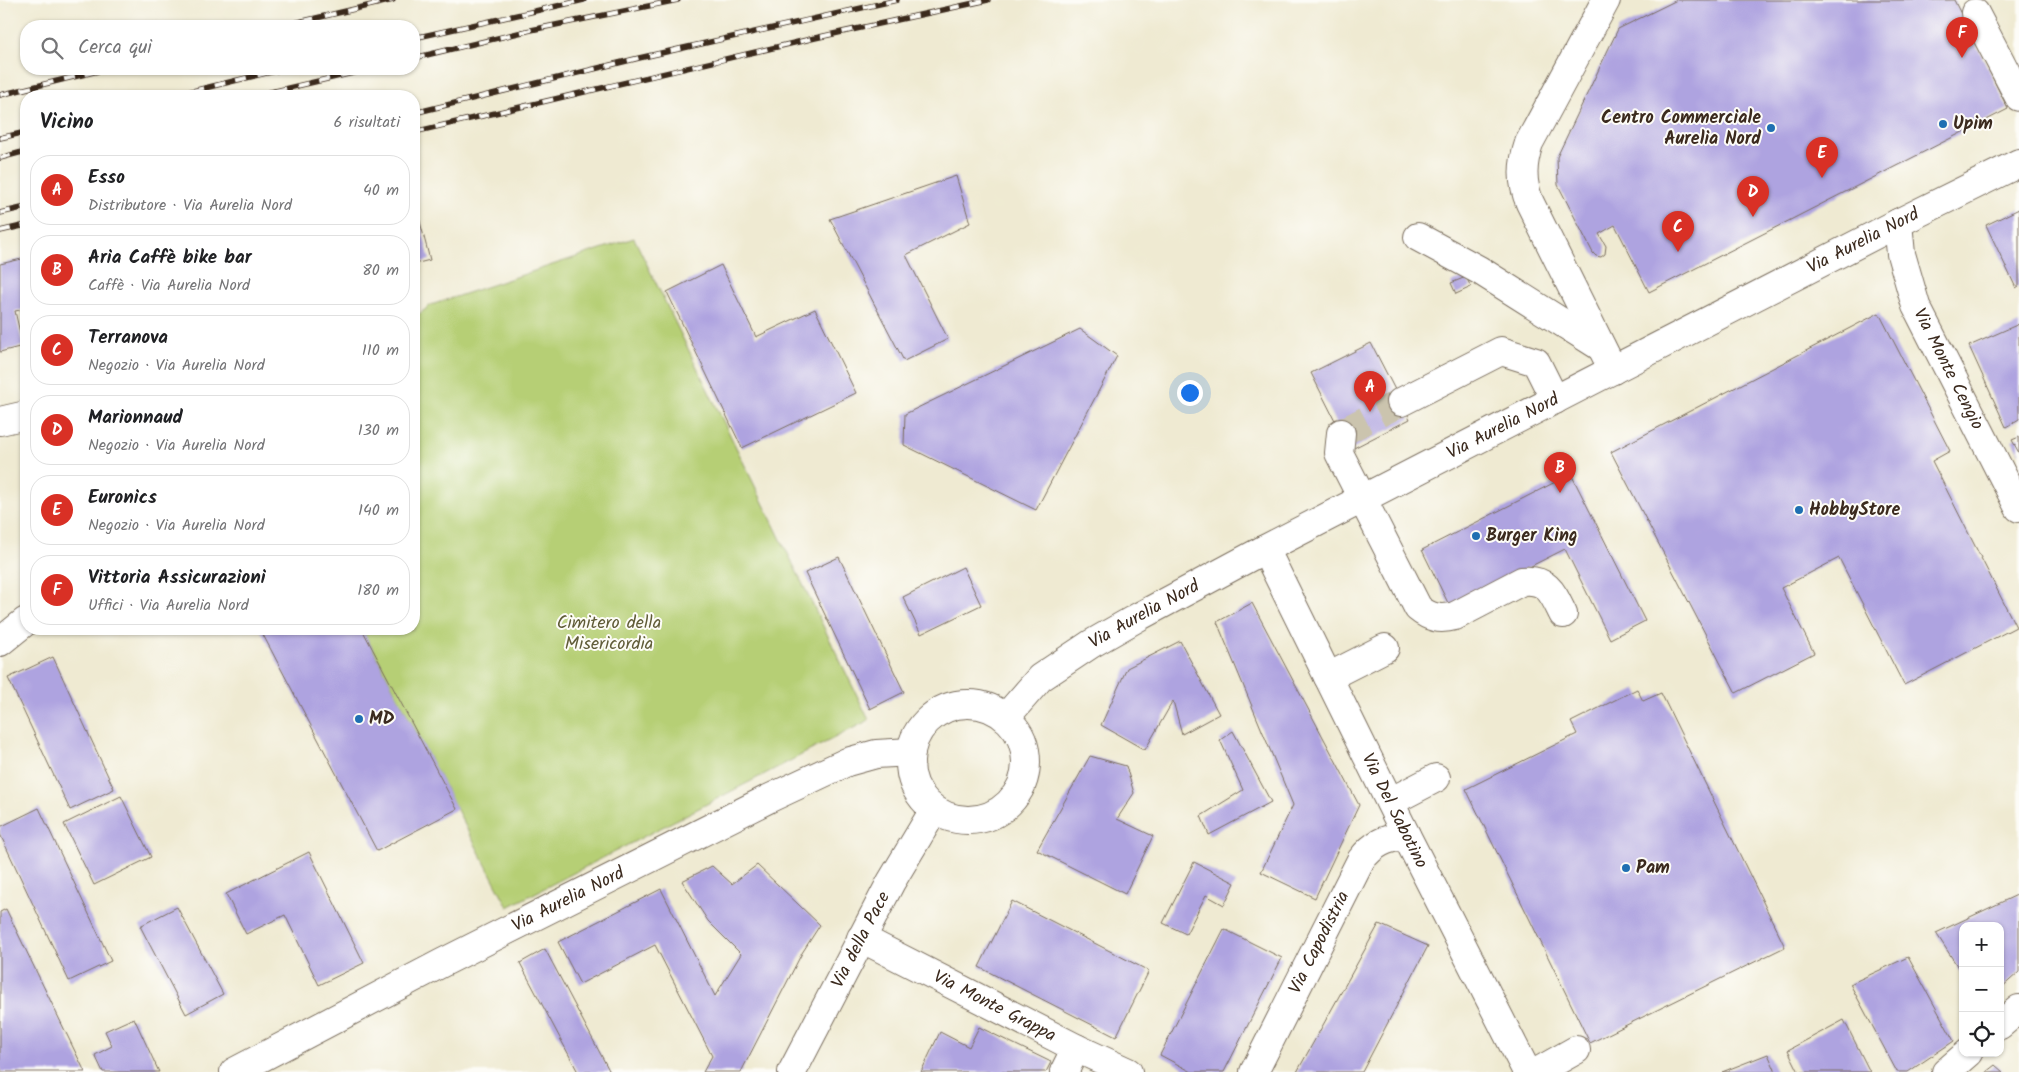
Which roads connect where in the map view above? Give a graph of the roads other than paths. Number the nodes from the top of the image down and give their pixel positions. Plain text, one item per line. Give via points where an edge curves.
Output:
1 (1606, 0) edge
2 (1975, 13) dead end
3 (2019, 97) edge
4 (2019, 163) edge
5 (1898, 223) junction
6 (1418, 237) dead end
7 (1607, 359) junction
8 (1555, 400) junction
9 (1401, 402) tunnel mouth
10 (20, 416) edge
11 (0, 421) edge
12 (1341, 433) dead end
13 (1362, 499) junction
14 (2019, 508) edge
15 (1265, 549) junction
16 (1563, 614) dead end
17 (20, 626) edge
18 (0, 642) edge
19 (1385, 648) dead end
20 (1328, 677) junction
21 (1006, 717) junction
22 (911, 752) junction
23 (1436, 778) dead end
24 (1390, 802) junction
25 (934, 810) junction
26 (1406, 835) junction
27 (861, 938) junction
28 (1076, 1048) junction
29 (1576, 1050) dead end
30 (1963, 1057) edge
31 (234, 1072) edge
32 (792, 1072) edge
33 (1064, 1072) edge
34 (1128, 1072) edge
35 (1254, 1072) edge
36 (1527, 1072) edge
37 (1537, 1072) edge
38 (1946, 1072) edge

1 - 7 street via 1529,143 1523,179 1530,202
2 - 3 street
4 - 5 street, Via Aurelia Nord
5 - 7 street, Via Aurelia Nord
5 - 14 street, Via Monte Cengio via 1901,254 1916,306
6 - 7 street via 1480,270
7 - 8 street, Via Aurelia Nord
8 - 9 street via 1536,362 1501,351
8 - 13 street, Via Aurelia Nord
10 - 11 street
12 - 13 street via 1338,453
13 - 15 street, Via Aurelia Nord
13 - 16 street via 1418,608 1426,614 1445,619 1455,616 1522,581 1530,580 1551,590
15 - 20 street, Via Del Sabotino
15 - 21 street, Via Aurelia Nord via 1091,644 1040,678
17 - 18 street
19 - 20 street
20 - 24 street, Via Del Sabotino
21 - 22 street via 991,708 974,704 956,705 926,721
21 - 25 street via 1018,730 1025,747 1027,765 1024,783 1015,799 986,819 968,822 950,819
22 - 25 street via 914,785
22 - 31 street, Via Aurelia Nord via 876,754 847,762 777,795 442,963
23 - 24 street
24 - 26 street, Via Del Sabotino
25 - 27 street, Via della Pace
26 - 35 street, Via Capodistria via 1387,839 1370,848 1360,860
26 - 36 street, Via Del Sabotino
27 - 28 street, Via Monte Grappa
27 - 32 street, Via della Pace
28 - 33 street
28 - 34 street, Via Monte Grappa
29 - 37 street
30 - 38 street

